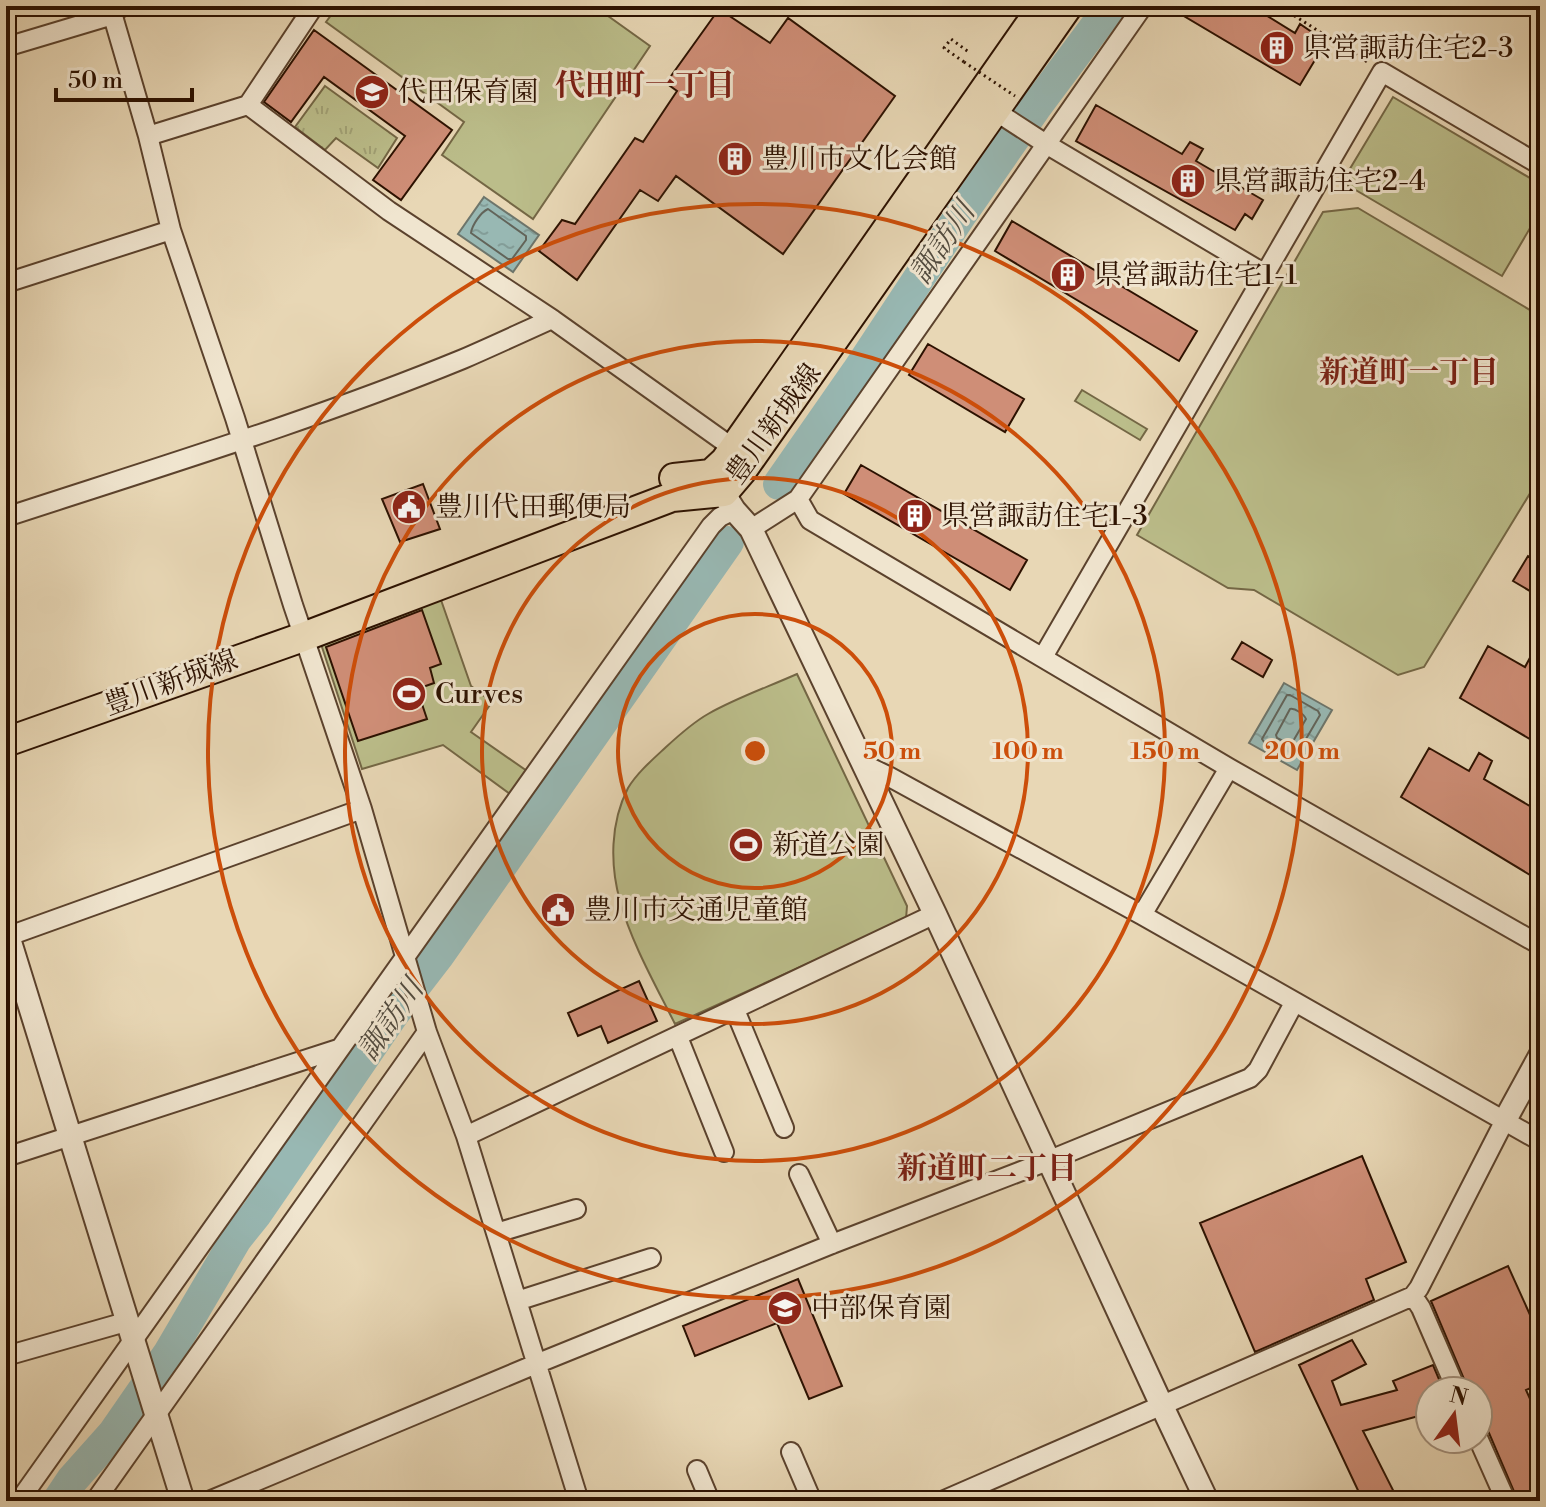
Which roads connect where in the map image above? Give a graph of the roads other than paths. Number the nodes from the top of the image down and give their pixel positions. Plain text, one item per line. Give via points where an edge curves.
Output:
1 (314, 6) edge
2 (1043, 6) edge
3 (1068, 6) edge
4 (1143, 6) edge
5 (115, 9) edge
6 (6, 47) edge
7 (248, 105) junction
8 (998, 107) junction
9 (148, 136) junction
10 (1039, 140) junction
11 (1540, 165) edge
12 (171, 230) junction
13 (1265, 274) junction
14 (6, 283) edge
15 (552, 319) junction
16 (242, 441) junction
17 (733, 448) junction
18 (723, 492) junction
19 (798, 499) junction
20 (6, 517) edge
21 (751, 529) junction
22 (301, 629) junction
23 (1043, 657) junction
24 (6, 725) edge
25 (6, 742) edge
26 (865, 765) junction
27 (1229, 768) junction
28 (362, 809) junction
29 (935, 914) junction
30 (1142, 915) junction
31 (7, 934) edge
32 (1540, 945) edge
33 (409, 965) junction
34 (1294, 1003) junction
35 (735, 1010) junction
36 (426, 1026) junction
37 (678, 1037) junction
38 (338, 1049) junction
39 (1540, 1056) edge
40 (1505, 1120) junction
41 (784, 1128) dead end
42 (69, 1136) junction
43 (466, 1136) junction
44 (1540, 1141) edge
45 (724, 1152) dead end
46 (6, 1157) edge
47 (1050, 1160) junction
48 (799, 1174) dead end
49 (576, 1209) dead end
50 (496, 1233) junction
51 (832, 1244) junction
52 (651, 1258) dead end
53 (1413, 1296) junction
54 (517, 1301) junction
55 (133, 1338) junction
56 (6, 1356) edge
57 (536, 1364) junction
58 (1450, 1375) edge
59 (154, 1406) junction
60 (1162, 1406) junction
61 (791, 1452) dead end
62 (1486, 1455) edge
63 (697, 1470) dead end
64 (19, 1501) edge
65 (95, 1501) edge
66 (183, 1501) edge
67 (209, 1501) edge
68 (579, 1501) edge
69 (710, 1501) edge
70 (812, 1501) edge
71 (942, 1501) edge
72 (1207, 1501) edge
73 (1506, 1501) edge

1 - 7 street
2 - 8 main road, 豊川新城線
3 - 8 main road, 豊川新城線
4 - 10 street
5 - 6 street
5 - 9 street
7 - 9 street
7 - 15 street via 389,211
8 - 10 street
8 - 17 main road, 豊川新城線
8 - 18 main road, 豊川新城線
9 - 12 street
10 - 13 street
10 - 19 street
11 - 13 street via 1382,72
12 - 14 street
12 - 16 street
13 - 23 street
15 - 16 street via 465,358
15 - 17 street
16 - 20 street
16 - 22 street
17 - 18 main road, 豊川新城線
18 - 21 street
18 - 22 main road, 豊川新城線 via 664,480
18 - 33 street via 720,517
19 - 21 street
19 - 23 street via 810,520
21 - 26 street
22 - 24 main road, 豊川新城線
22 - 25 main road, 豊川新城線
22 - 28 street
23 - 27 street
26 - 29 street
26 - 30 street
27 - 30 street
27 - 32 street
28 - 31 street
28 - 33 street
29 - 35 street
29 - 47 street
30 - 34 street
31 - 42 street
33 - 36 street
33 - 38 street
34 - 40 street
34 - 47 street via 1250,1078
35 - 37 street
35 - 41 street
36 - 43 street
36 - 59 street
37 - 43 street
37 - 45 street
38 - 42 street
38 - 55 street
39 - 40 street
40 - 44 street
40 - 53 street
42 - 46 street
42 - 55 street
43 - 50 street
47 - 51 street
47 - 60 street
48 - 51 street
49 - 50 street
50 - 54 street
51 - 57 street
52 - 54 street
53 - 58 street
53 - 60 street
54 - 57 street
55 - 56 street
55 - 59 street
55 - 64 street
57 - 67 street
57 - 68 street
59 - 65 street
59 - 66 street
60 - 71 street
60 - 72 street
61 - 70 street
62 - 73 street
63 - 69 street

